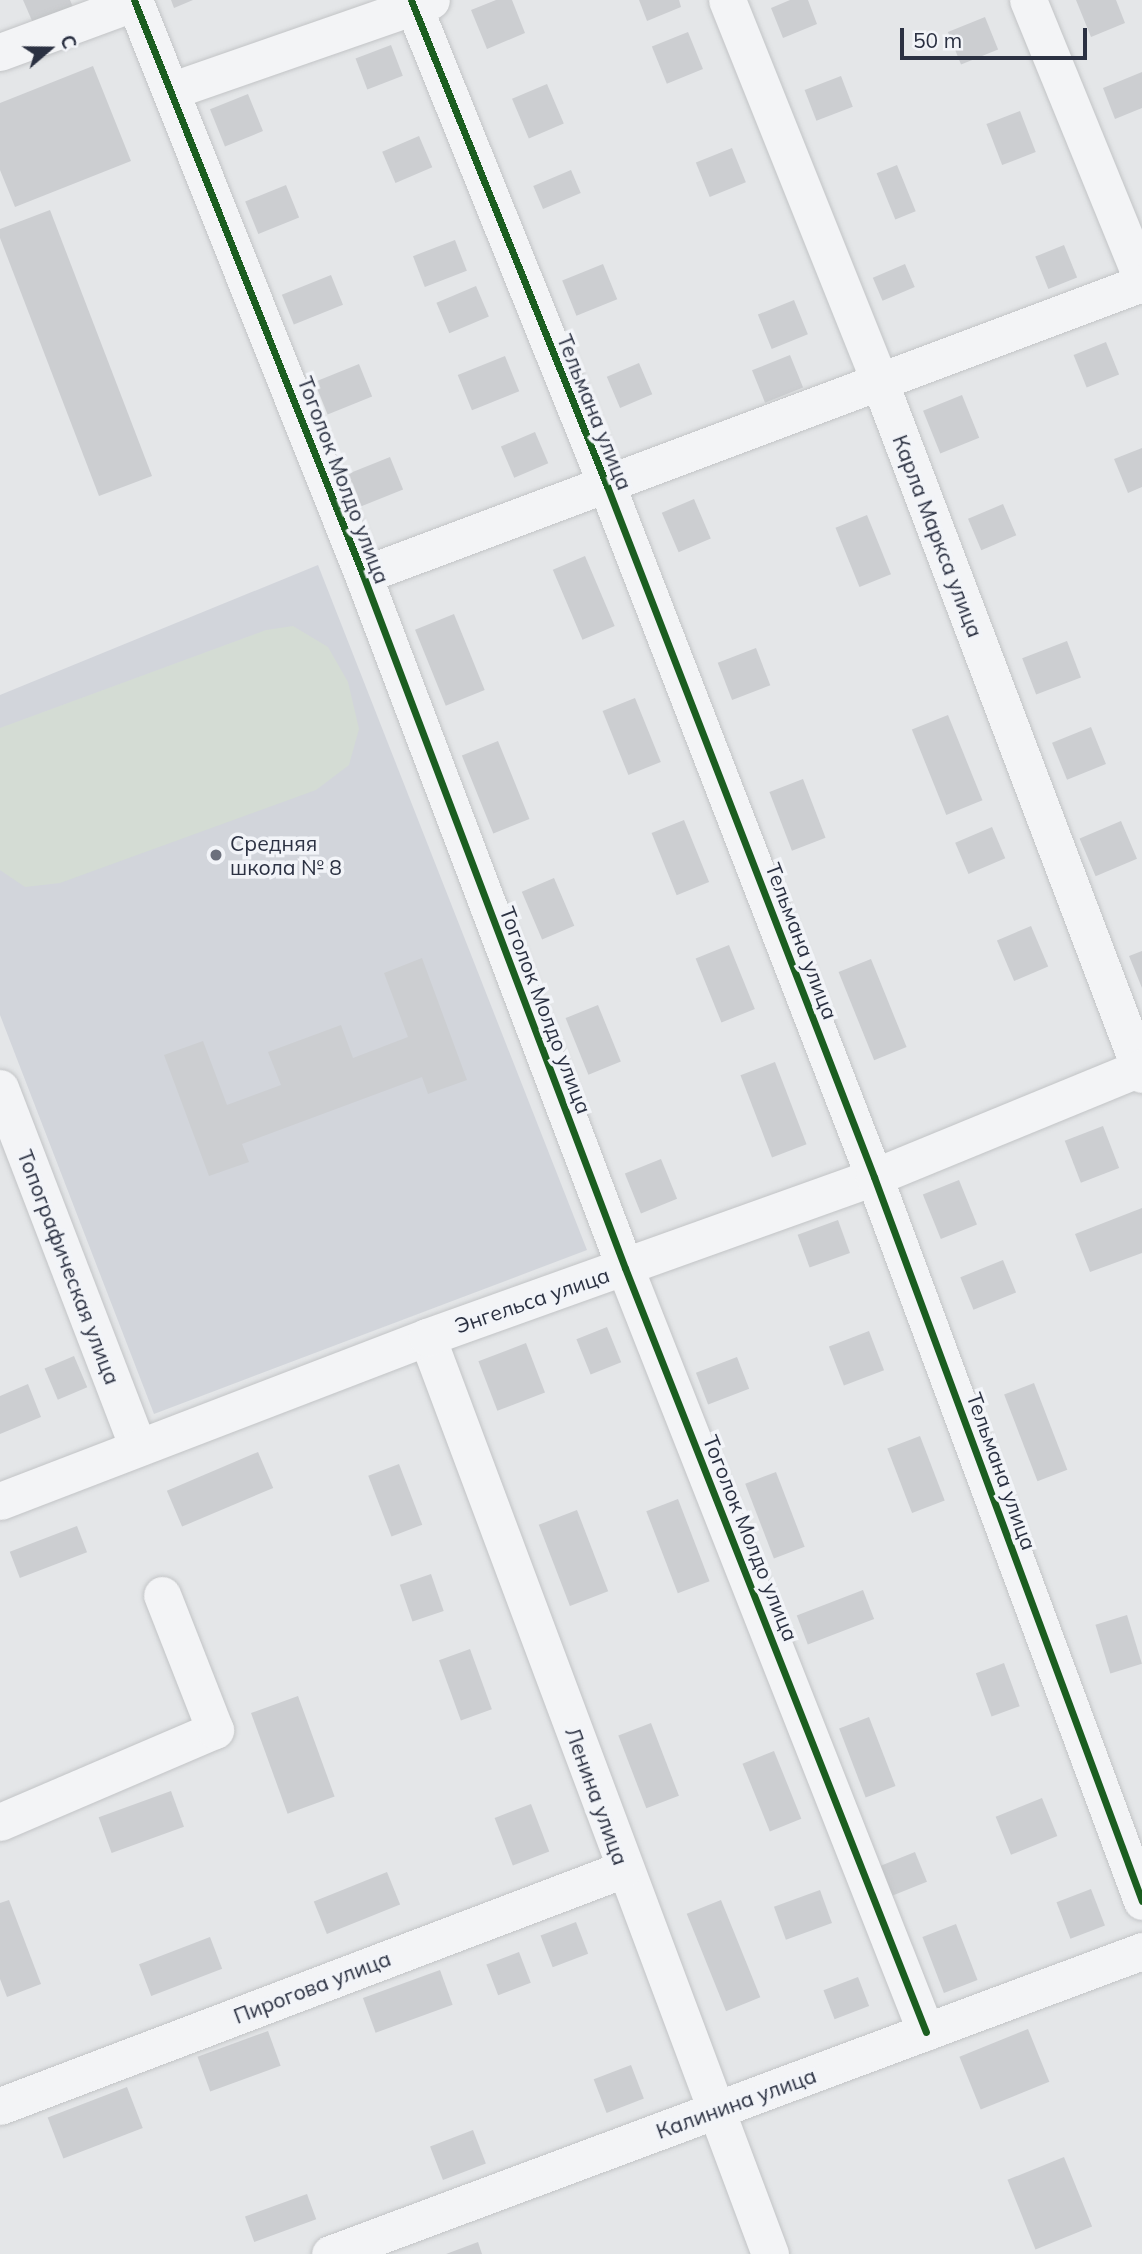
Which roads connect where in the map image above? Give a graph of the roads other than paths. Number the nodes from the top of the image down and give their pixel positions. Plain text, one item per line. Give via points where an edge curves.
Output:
1 (727, 0) edge
2 (1028, 0) edge
3 (134, 1) edge
4 (418, 2) edge
5 (0, 52) edge
6 (173, 90) junction
7 (1142, 281) edge
8 (880, 383) junction
9 (607, 486) junction
10 (363, 575) junction
11 (1141, 1070) edge
12 (0, 1087) edge
13 (874, 1177) junction
14 (625, 1268) junction
15 (427, 1337) junction
16 (138, 1447) junction
17 (0, 1501) edge
18 (162, 1595) dead end
19 (0, 1822) edge
20 (624, 1869) junction
21 (1142, 1901) edge
22 (1142, 1951) edge
23 (926, 2032) junction
24 (0, 2106) edge
25 (713, 2111) junction
26 (330, 2254) edge
27 (770, 2254) edge

1 - 8 street, Карла Маркса улица
2 - 7 street
3 - 5 street
3 - 6 street, Тоголок Молдо улица
4 - 6 street
4 - 9 street, Тельмана улица
6 - 10 street, Тоголок Молдо улица
7 - 8 street
8 - 9 street
8 - 11 street, Карла Маркса улица
9 - 10 street
9 - 13 street, Тельмана улица
10 - 14 street, Тоголок Молдо улица
11 - 13 street, Энгельса улица
12 - 16 street, Топографическая улица
13 - 14 street, Энгельса улица
13 - 21 street, Тельмана улица
14 - 15 street, Энгельса улица
14 - 23 street, Тоголок Молдо улица
15 - 16 street, Энгельса улица
15 - 20 street, Ленина улица
16 - 17 street, Энгельса улица
18 - 19 street via 215,1730
20 - 24 street, Пирогова улица
20 - 25 street, Ленина улица
22 - 23 street, Калинина улица
23 - 25 street, Калинина улица
25 - 26 street, Калинина улица
25 - 27 street, Ленина улица

